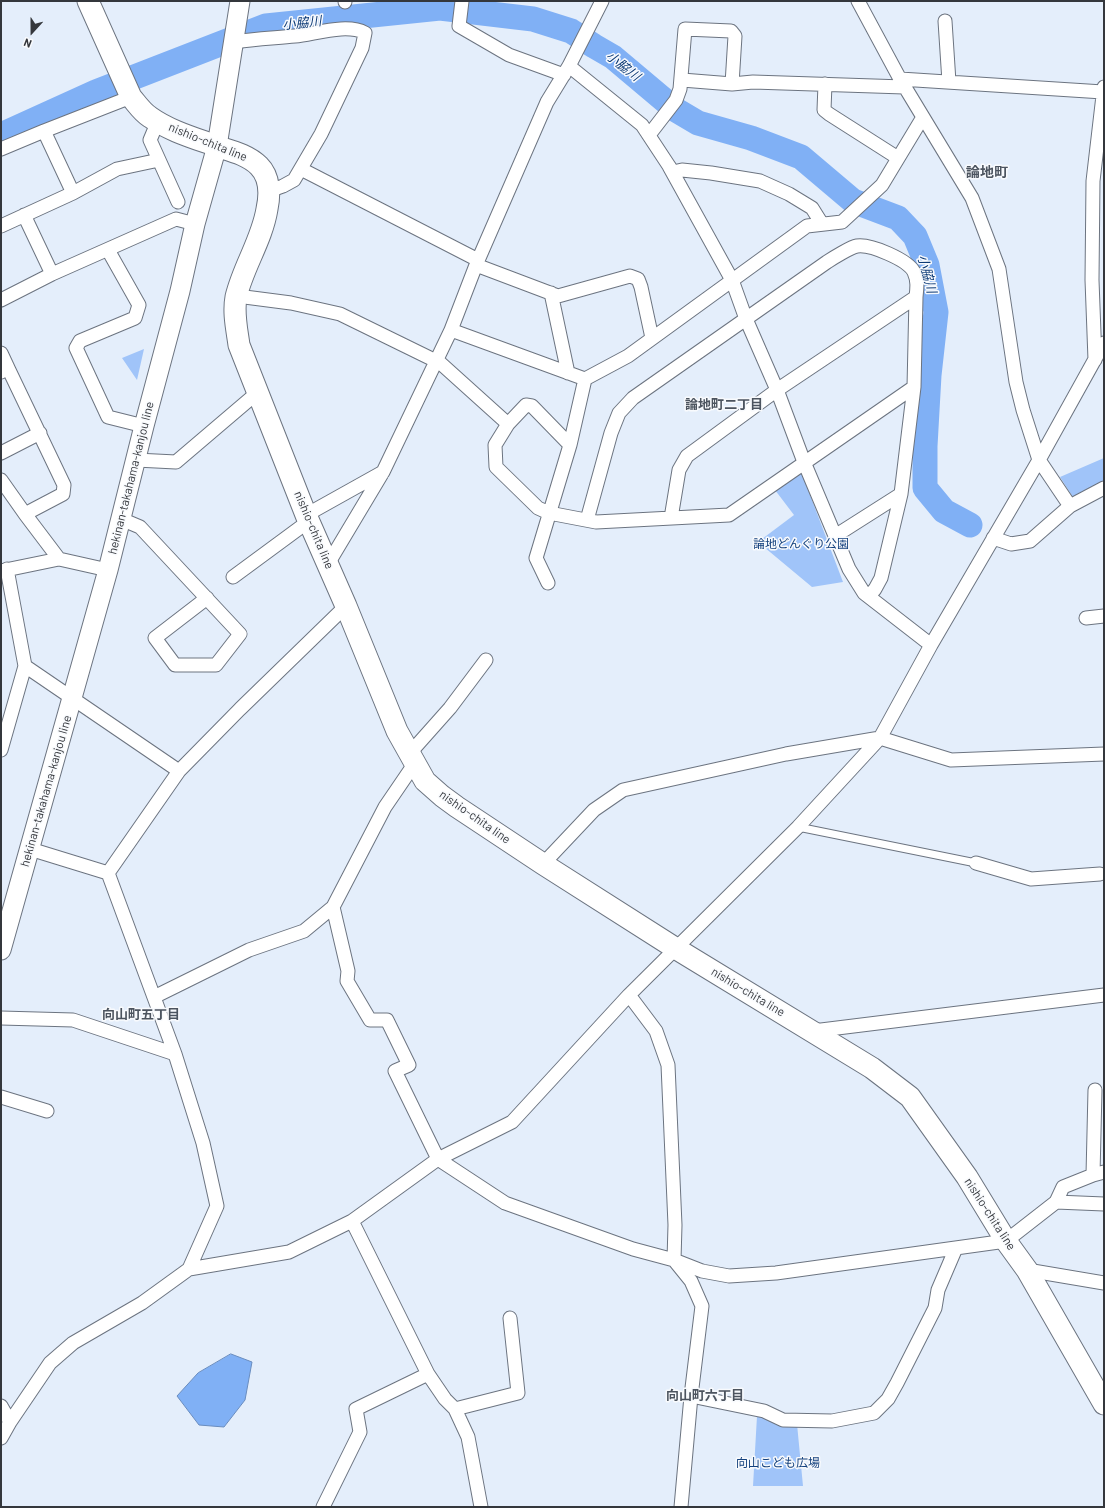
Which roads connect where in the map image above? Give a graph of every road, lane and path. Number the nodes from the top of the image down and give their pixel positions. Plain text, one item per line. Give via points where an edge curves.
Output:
1 (88, 1) edge
2 (240, 1) edge
3 (462, 1) edge
4 (602, 1) edge
5 (858, 1) edge
6 (945, 20) dead end
7 (233, 42) junction
8 (567, 71) junction
9 (682, 80) junction
10 (949, 82) junction
11 (902, 83) junction
12 (732, 84) junction
13 (825, 84) junction
14 (1104, 87) edge
15 (1104, 92) edge
16 (131, 97) junction
17 (923, 117) junction
18 (158, 121) junction
19 (44, 131) junction
20 (649, 135) junction
21 (217, 146) junction
22 (1, 149) edge
23 (898, 158) junction
24 (159, 160) junction
25 (301, 168) junction
26 (673, 172) junction
27 (268, 191) junction
28 (73, 193) junction
29 (178, 202) dead end
30 (24, 215) junction
31 (195, 224) junction
32 (822, 224) junction
33 (1, 226) edge
34 (108, 250) junction
35 (477, 262) junction
36 (52, 274) junction
37 (732, 280) junction
38 (551, 293) junction
39 (236, 296) junction
40 (916, 297) junction
41 (1, 300) edge
42 (746, 319) junction
43 (452, 330) junction
44 (652, 338) junction
45 (1104, 343) edge
46 (1, 353) edge
47 (437, 360) junction
48 (1095, 360) junction
49 (5, 370) edge
50 (568, 373) junction
51 (585, 379) junction
52 (914, 387) junction
53 (777, 390) junction
54 (257, 393) junction
55 (508, 424) junction
56 (144, 426) junction
57 (40, 433) junction
58 (570, 445) junction
59 (1, 453) edge
60 (136, 460) junction
61 (1039, 460) junction
62 (804, 462) junction
63 (382, 472) junction
64 (1, 480) edge
65 (1104, 488) edge
66 (901, 494) junction
67 (1070, 506) junction
68 (549, 513) junction
69 (24, 514) junction
70 (308, 518) junction
71 (671, 518) junction
72 (121, 519) junction
73 (587, 520) junction
74 (835, 536) junction
75 (993, 538) junction
76 (59, 559) junction
77 (328, 564) junction
78 (4, 570) edge
79 (108, 570) junction
80 (233, 577) dead end
81 (548, 583) dead end
82 (869, 596) junction
83 (207, 598) junction
84 (346, 606) junction
85 (1104, 616) edge
86 (1086, 618) dead end
87 (931, 645) junction
88 (486, 660) dead end
89 (25, 666) junction
90 (72, 698) junction
91 (880, 738) junction
92 (1, 750) edge
93 (1104, 754) edge
94 (412, 758) junction
95 (179, 771) junction
96 (798, 827) junction
97 (30, 849) junction
98 (976, 863) joint
99 (544, 864) junction
100 (108, 873) junction
101 (1102, 874) edge
102 (333, 907) junction
103 (675, 948) junction
104 (1, 950) edge
105 (629, 995) junction
106 (1104, 995) edge
107 (154, 997) junction
108 (1, 1018) edge
109 (813, 1031) junction
110 (175, 1054) junction
111 (1095, 1090) dead end
112 (1, 1097) edge
113 (47, 1111) dead end
114 (438, 1159) junction
115 (1098, 1174) edge
116 (1056, 1202) junction
117 (1104, 1204) edge
118 (352, 1221) junction
119 (1006, 1241) junction
120 (956, 1248) junction
121 (674, 1260) junction
122 (189, 1269) junction
123 (1027, 1270) junction
124 (1104, 1283) edge
125 (510, 1318) dead end
126 (428, 1374) junction
127 (1097, 1380) edge
128 (691, 1396) junction
129 (1104, 1404) edge
130 (1, 1406) edge
131 (455, 1409) junction
132 (10, 1422) junction
133 (1, 1438) edge
134 (323, 1507) edge
135 (481, 1507) edge
136 (681, 1507) edge

1 - 16 main road, nishio-chita line
2 - 7 main road, hekinan-takahama-kanjou line
3 - 8 street via 459,26 509,54
4 - 8 street
5 - 11 street
6 - 10 street
7 - 21 main road, hekinan-takahama-kanjou line
7 - 25 street via 344,28 359,29 365,33 362,48 321,134
8 - 20 street via 642,126
8 - 35 street via 547,102
9 - 12 street
9 - 12 street via 685,29 731,31 735,36
9 - 20 street via 676,100
10 - 11 street
10 - 15 street
11 - 13 street
11 - 17 street
12 - 13 street
13 - 23 street via 824,110
14 - 15 street
15 - 48 street via 1094,181 1092,280
16 - 18 main road, nishio-chita line via 149,117
16 - 19 street
17 - 23 street
17 - 61 street via 972,198 999,269 1016,382
18 - 21 main road, nishio-chita line via 183,134
18 - 24 street via 150,140
19 - 22 street
19 - 28 street
20 - 26 street
21 - 27 main road, nishio-chita line via 248,157 260,167 267,180
21 - 31 main road, hekinan-takahama-kanjou line
23 - 32 street via 882,185 842,222
24 - 28 street via 117,169
24 - 29 street
25 - 27 street via 294,180
25 - 35 street
26 - 32 street via 682,170 711,173 760,181 812,208
26 - 37 street
27 - 39 main road, nishio-chita line via 264,224
28 - 30 street
30 - 33 street
30 - 36 street
31 - 34 street via 176,219
31 - 56 main road, hekinan-takahama-kanjou line
32 - 37 street via 807,226
34 - 36 street
34 - 56 street via 139,305 135,318 80,341 76,348 108,418
35 - 38 street
35 - 43 street
36 - 41 street
37 - 42 street
37 - 44 street
38 - 44 street via 558,296 630,276 638,279
38 - 50 street
39 - 47 street via 291,303 340,314
39 - 54 main road, nishio-chita line via 239,345
40 - 42 street via 918,283 914,271 898,258 876,248 856,246 827,262
40 - 52 street
40 - 53 street
42 - 53 street
42 - 73 street via 633,398 619,413
43 - 47 street
43 - 50 street
44 - 51 street via 628,356
45 - 48 street
46 - 49 street
47 - 55 street
47 - 63 street
48 - 61 street
49 - 57 street
50 - 51 street
51 - 58 street
52 - 62 street
52 - 66 street
53 - 62 street
53 - 71 street via 687,456 679,470
54 - 60 street via 176,462
54 - 70 main road, nishio-chita line
55 - 58 street via 526,405 532,406
55 - 68 street via 494,445 496,468 538,508
56 - 60 main road, hekinan-takahama-kanjou line
57 - 59 street
57 - 69 street via 64,485 63,494
58 - 68 street
60 - 72 main road, hekinan-takahama-kanjou line
61 - 67 street
61 - 75 street
62 - 71 street via 729,515
62 - 74 street
63 - 70 street
63 - 77 street
64 - 69 street
65 - 67 street
66 - 74 street
66 - 82 street via 881,578
67 - 75 street via 1030,541 1011,544
68 - 73 street
68 - 81 street via 536,558
69 - 76 street
70 - 77 main road, nishio-chita line
70 - 80 street
71 - 73 street via 596,522
72 - 79 main road, hekinan-takahama-kanjou line
72 - 83 street via 140,527
74 - 82 street via 849,569
75 - 87 street
76 - 78 street
76 - 79 street
77 - 84 main road, nishio-chita line
78 - 89 street
79 - 90 main road, hekinan-takahama-kanjou line
82 - 87 street
83 - 83 street via 155,638 175,665 216,665 240,634
84 - 94 main road, nishio-chita line via 396,731
84 - 95 street
85 - 86 street
87 - 91 street
88 - 94 street
89 - 90 street
89 - 92 street
90 - 95 street
90 - 97 main road, hekinan-takahama-kanjou line
91 - 93 street via 951,760
91 - 96 street
91 - 99 street via 786,754 623,790 594,810
94 - 99 main road, nishio-chita line via 425,781 442,796
94 - 102 street
95 - 100 street
96 - 98 lane
96 - 103 street
97 - 100 street
97 - 104 main road, hekinan-takahama-kanjou line
98 - 101 street via 1031,879
99 - 103 main road, nishio-chita line
100 - 107 street
102 - 107 street via 304,931 249,950
102 - 114 street via 348,971 347,981 370,1020 387,1020 409,1065 395,1072
103 - 105 street
103 - 109 main road, nishio-chita line
105 - 114 street via 512,1122
105 - 121 street via 656,1031 668,1065 676,1226
106 - 109 street
107 - 110 street
108 - 110 street via 73,1020
109 - 119 main road, nishio-chita line via 872,1068 910,1097 967,1177
110 - 122 street via 203,1143 217,1206
111 - 115 street
112 - 113 street
114 - 118 street
114 - 121 street via 505,1203 633,1249
115 - 116 street via 1063,1187
116 - 117 street
116 - 119 street
118 - 122 street via 289,1252
118 - 126 street
119 - 120 street
119 - 123 main road, nishio-chita line
120 - 121 street via 776,1273 729,1276 702,1271
120 - 128 street via 938,1290 935,1308 888,1400 874,1413 832,1421 783,1420 764,1411
121 - 128 street via 691,1281 702,1306
122 - 132 street via 142,1302 73,1343 50,1363
123 - 124 street
123 - 127 main road, nishio-chita line
125 - 131 street via 518,1393
126 - 131 street
126 - 134 street via 356,1409 360,1432
127 - 129 main road, nishio-chita line
128 - 136 street
130 - 132 street
131 - 135 street via 468,1437
132 - 133 street

